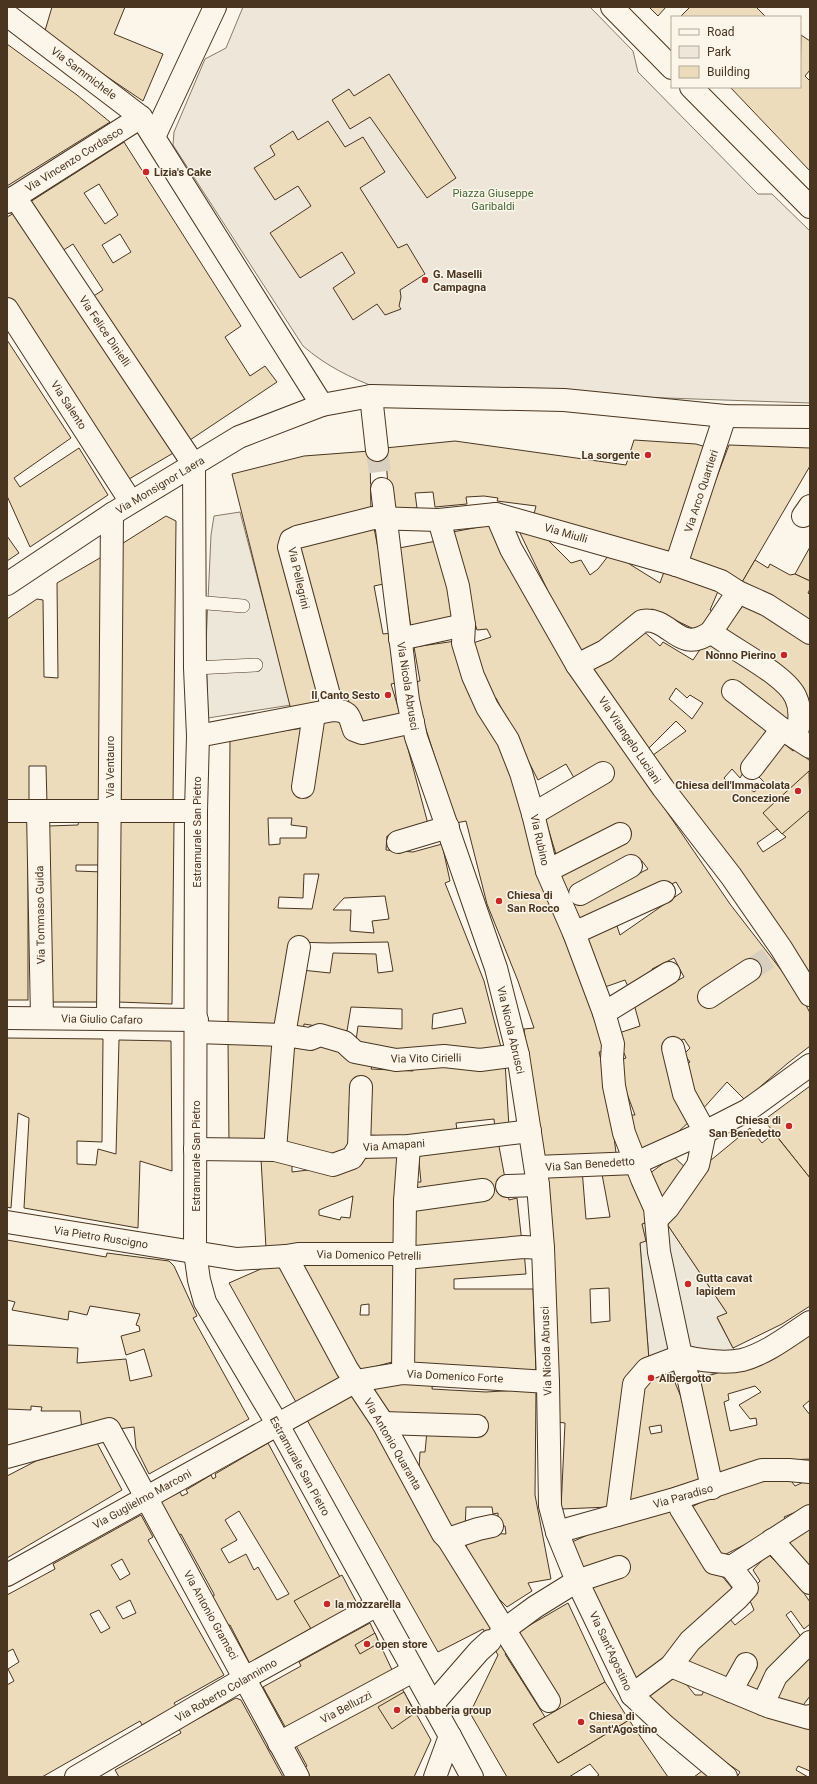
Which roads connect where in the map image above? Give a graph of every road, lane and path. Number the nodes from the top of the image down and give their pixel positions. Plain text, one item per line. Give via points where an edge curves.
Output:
1 (215, 7) edge
2 (612, 7) edge
3 (7, 15) edge
4 (671, 67) edge
5 (692, 88) edge
6 (142, 117) junction
7 (154, 137) junction
8 (11, 199) edge
9 (810, 207) edge
10 (7, 309) edge
11 (371, 396) junction
12 (322, 405) junction
13 (725, 416) junction
14 (810, 418) edge
15 (378, 450) tunnel mouth
16 (194, 465) junction
17 (382, 489) tunnel mouth
18 (132, 502) junction
19 (112, 514) junction
20 (496, 514) junction
21 (386, 518) junction
22 (439, 520) junction
23 (676, 565) junction
24 (7, 584) edge
25 (738, 592) junction
26 (195, 602) junction
27 (243, 606) dead end
28 (464, 625) junction
29 (711, 632) junction
30 (810, 633) edge
31 (400, 639) junction
32 (256, 665) dead end
33 (577, 665) junction
34 (196, 668) junction
35 (733, 691) dead end
36 (323, 712) junction
37 (413, 722) junction
38 (198, 736) junction
39 (796, 738) edge
40 (752, 768) dead end
41 (603, 774) dead end
42 (303, 787) dead end
43 (7, 811) edge
44 (38, 811) junction
45 (196, 811) junction
46 (110, 812) junction
47 (534, 814) junction
48 (448, 827) junction
49 (620, 834) dead end
50 (398, 842) dead end
51 (632, 866) dead end
52 (547, 871) junction
53 (664, 892) dead end
54 (570, 900) junction
55 (574, 933) junction
56 (299, 947) dead end
57 (750, 970) tunnel mouth
58 (669, 973) dead end
59 (810, 995) edge
60 (710, 997) dead end
61 (604, 1013) junction
62 (7, 1018) edge
63 (42, 1018) junction
64 (108, 1019) junction
65 (197, 1026) junction
66 (284, 1035) junction
67 (673, 1048) dead end
68 (518, 1055) junction
69 (810, 1064) edge
70 (361, 1087) dead end
71 (530, 1131) junction
72 (705, 1132) junction
73 (359, 1146) junction
74 (409, 1146) junction
75 (195, 1149) junction
76 (275, 1150) junction
77 (636, 1163) junction
78 (537, 1176) junction
79 (506, 1186) dead end
80 (483, 1190) dead end
81 (405, 1201) junction
82 (657, 1219) junction
83 (7, 1222) edge
84 (542, 1248) junction
85 (195, 1252) junction
86 (286, 1256) junction
87 (405, 1258) junction
88 (810, 1322) edge
89 (681, 1356) junction
90 (403, 1373) junction
91 (356, 1381) junction
92 (548, 1382) junction
93 (383, 1423) junction
94 (278, 1425) junction
95 (477, 1426) dead end
96 (7, 1457) edge
97 (810, 1472) edge
98 (712, 1488) junction
99 (146, 1496) junction
100 (678, 1498) junction
101 (617, 1515) junction
102 (810, 1516) edge
103 (492, 1526) dead end
104 (557, 1532) junction
105 (448, 1539) junction
106 (772, 1540) junction
107 (619, 1566) dead end
108 (731, 1567) junction
109 (7, 1575) edge
110 (577, 1581) junction
111 (810, 1583) edge
112 (376, 1605) junction
113 (499, 1634) junction
114 (810, 1642) edge
115 (746, 1664) dead end
116 (671, 1666) junction
117 (413, 1671) junction
118 (245, 1678) junction
119 (732, 1691) junction
120 (632, 1695) junction
121 (549, 1701) dead end
122 (763, 1704) junction
123 (432, 1705) junction
124 (810, 1716) edge
125 (450, 1736) junction
126 (279, 1743) junction
127 (88, 1774) edge
128 (298, 1777) edge
129 (435, 1777) edge
130 (472, 1777) edge
131 (726, 1777) edge

1 - 7 street
2 - 4 street
3 - 6 street, Via Sammichele
5 - 9 street
6 - 7 street, Via Sammichele
6 - 8 street, Via Vincenzo Cordasco
7 - 12 street
8 - 16 street, Via Felice Dinielli
10 - 18 street, Via Salento
11 - 12 street
11 - 13 street via 564,400
11 - 15 street
12 - 16 street, Via Monsignor Laera via 239,437
13 - 14 street
13 - 23 street, Via Arco Quartieri
16 - 18 street, Via Monsignor Laera
16 - 26 street, Estramurale San Pietro
17 - 21 street, Via Nicola Abrusci
18 - 19 street, Via Monsignor Laera
19 - 24 street, Via Monsignor Laera
19 - 46 street, Via Ventauro
20 - 22 street, Via Miulli
20 - 23 street, Via Miulli
20 - 33 street, Via Vitangelo Luciani via 511,549
21 - 22 street, Via Miulli
21 - 31 street, Via Nicola Abrusci
21 - 36 street, Via Pellegrini via 366,520 297,536 291,540 289,547
22 - 28 street, Via Rubino via 458,586
23 - 25 street, Via Miulli via 721,581
25 - 29 street
25 - 30 street, Via Miulli via 767,605
26 - 27 lane
26 - 34 street, Estramurale San Pietro
28 - 31 street
28 - 47 street, Via Rubino via 463,643 473,676 487,707 508,740 522,773
29 - 33 street via 696,640 685,639 659,623 642,621 605,651
29 - 39 street via 780,678 790,688 799,709 800,723
31 - 37 street, Via Nicola Abrusci
32 - 34 lane
33 - 59 street, Via Vitangelo Luciani via 663,788 731,876 777,951
34 - 38 street, Estramurale San Pietro
35 - 39 street
36 - 37 street via 343,710 348,714 354,730 362,733
36 - 38 street
36 - 42 street
37 - 48 street, Via Nicola Abrusci
38 - 45 street, Estramurale San Pietro
39 - 40 street
41 - 47 street
43 - 44 street
44 - 46 street
44 - 63 street, Via Tommaso Guida
45 - 46 street
45 - 65 street, Estramurale San Pietro
46 - 64 street, Via Ventauro
47 - 52 street, Via Rubino
48 - 50 street
48 - 68 street, Via Nicola Abrusci via 496,968
49 - 52 street
51 - 54 street
52 - 54 street, Via Rubino
53 - 55 street
54 - 55 street, Via Rubino
55 - 61 street, Via Rubino
56 - 66 street
57 - 60 street
58 - 61 street
61 - 77 street, Via Rubino via 614,1044 614,1086 624,1133
62 - 63 street, Via Giulio Cafaro
63 - 64 street, Via Giulio Cafaro
64 - 65 street, Via Giulio Cafaro
65 - 66 street, Via Vito Cirielli
65 - 75 street, Estramurale San Pietro
66 - 68 street, Via Vito Cirielli via 310,1039 320,1035 344,1042 355,1052 396,1060 444,1056 480,1060
66 - 76 street
67 - 72 street via 684,1094
68 - 71 street, Via Nicola Abrusci
69 - 72 street, Via San Benedetto via 748,1110
70 - 73 street
71 - 74 street, Via Amapani
71 - 78 street, Via Nicola Abrusci
72 - 77 street, Via San Benedetto
72 - 82 street via 698,1165 668,1208
73 - 74 street, Via Amapani
73 - 76 street, Via Amapani via 352,1158 333,1165
74 - 81 street
75 - 76 street, Via Amapani
75 - 85 street, Estramurale San Pietro
77 - 78 street, Via San Benedetto
77 - 82 street, Via Rubino via 656,1208
78 - 79 street, Via San Benedetto
78 - 84 street, Via Nicola Abrusci
80 - 81 street
81 - 87 street
82 - 89 street, Via Rubino via 659,1252
83 - 85 street, Via Pietro Ruscigno
84 - 87 street, Via Domenico Petrelli via 523,1247
84 - 92 street, Via Nicola Abrusci
85 - 86 street, Via Domenico Petrelli via 238,1259
85 - 94 street, Estramurale San Pietro via 205,1302
86 - 87 street, Via Domenico Petrelli via 394,1254
86 - 91 street, Via Antonio Quaranta via 343,1362
87 - 90 street
88 - 89 street via 774,1346 742,1360 706,1361
89 - 98 street, Via Rubino via 689,1381
89 - 101 street via 647,1369 634,1384
90 - 91 street, Via Domenico Forte
90 - 92 street, Via Domenico Forte
91 - 93 street, Via Antonio Quaranta
91 - 94 street, Via Domenico Forte
92 - 104 street, Via Nicola Abrusci via 550,1506
93 - 95 street
93 - 105 street, Via Antonio Quaranta
94 - 99 street, Via Guglielmo Marconi
94 - 112 street, Estramurale San Pietro
96 - 99 street, Via Antonio Gramsci via 110,1429
97 - 98 street, Via Paradiso via 762,1470
98 - 100 street, Via Paradiso
99 - 109 street, Via Guglielmo Marconi
99 - 118 street, Via Antonio Gramsci
100 - 101 street, Via Paradiso
100 - 108 street via 681,1509 714,1563
101 - 104 street, Via Paradiso
102 - 106 street
103 - 105 street
104 - 110 street, Via Nicola Abrusci
105 - 113 street, Via Antonio Quaranta
106 - 108 street
106 - 111 street
107 - 110 street
108 - 116 street via 747,1588 690,1641
110 - 113 street via 535,1607
110 - 120 street, Via Sant'Agostino
112 - 117 street, Estramurale San Pietro
112 - 118 street, Via Roberto Colanninno
113 - 121 street, Via Antonio Quaranta
113 - 123 street via 479,1652
114 - 122 street via 776,1676
115 - 119 street
116 - 119 street
116 - 120 street
117 - 123 street, Estramurale San Pietro
117 - 126 street, Via Belluzzi
118 - 126 street, Via Antonio Gramsci
118 - 127 street, Via Roberto Colanninno
119 - 122 street
120 - 131 street, Via Sant'Agostino
122 - 124 street via 795,1715 809,1718
123 - 125 street, Estramurale San Pietro
125 - 129 street
125 - 130 street, Estramurale San Pietro
126 - 128 street, Via Antonio Gramsci

